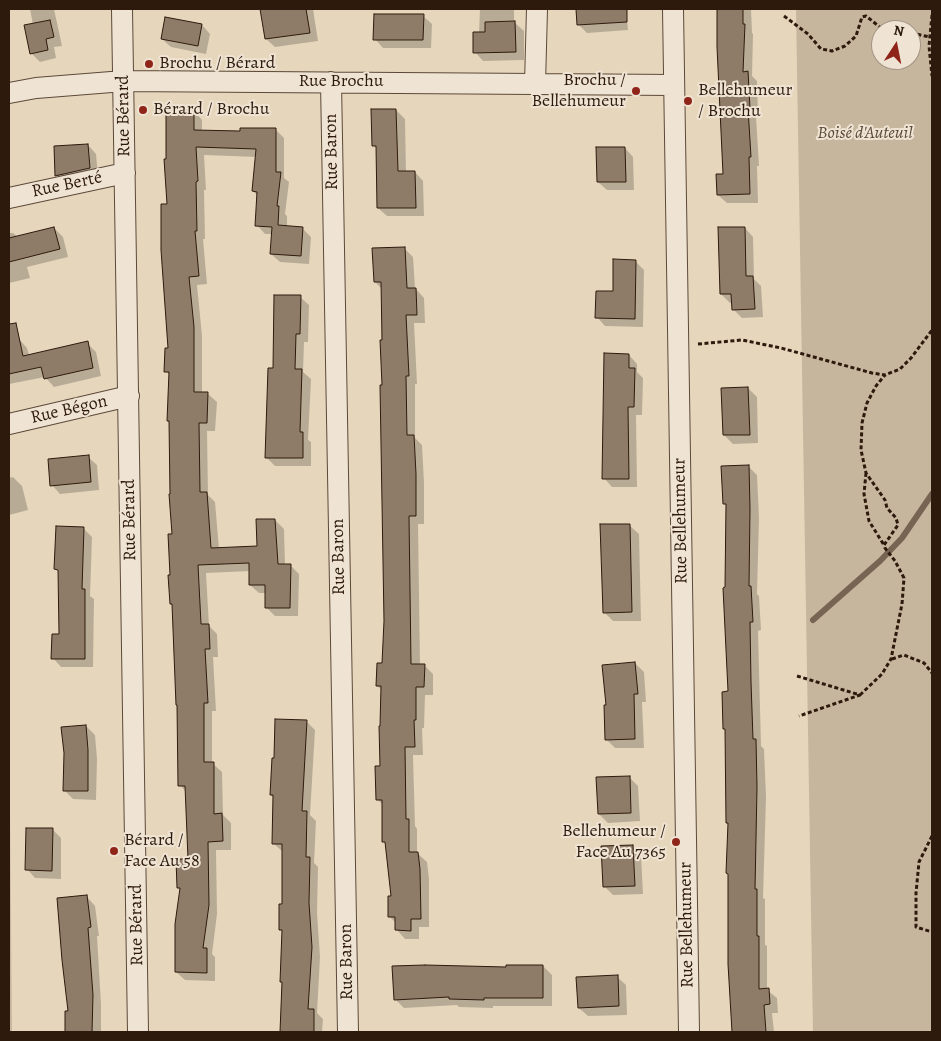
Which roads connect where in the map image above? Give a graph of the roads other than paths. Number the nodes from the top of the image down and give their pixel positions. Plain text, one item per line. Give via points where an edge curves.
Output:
1 (122, 9) edge
2 (536, 9) edge
3 (673, 9) edge
4 (124, 81) junction
5 (331, 82) junction
6 (534, 84) junction
7 (674, 85) junction
8 (9, 93) edge
9 (125, 173) junction
10 (9, 198) edge
11 (128, 396) junction
12 (9, 424) edge
13 (138, 1032) edge
14 (348, 1032) edge
15 (689, 1032) edge

1 - 4 street, Rue Bérard
2 - 6 street
3 - 7 street, Rue Bellehumeur
4 - 5 street, Rue Brochu
4 - 8 street, Rue Brochu
4 - 9 street, Rue Bérard
5 - 6 street, Rue Brochu
5 - 14 street, Rue Baron
6 - 7 street, Rue Brochu
7 - 15 street, Rue Bellehumeur
9 - 10 street, Rue Berté
9 - 11 street, Rue Bérard
11 - 12 street, Rue Bégon
11 - 13 street, Rue Bérard

